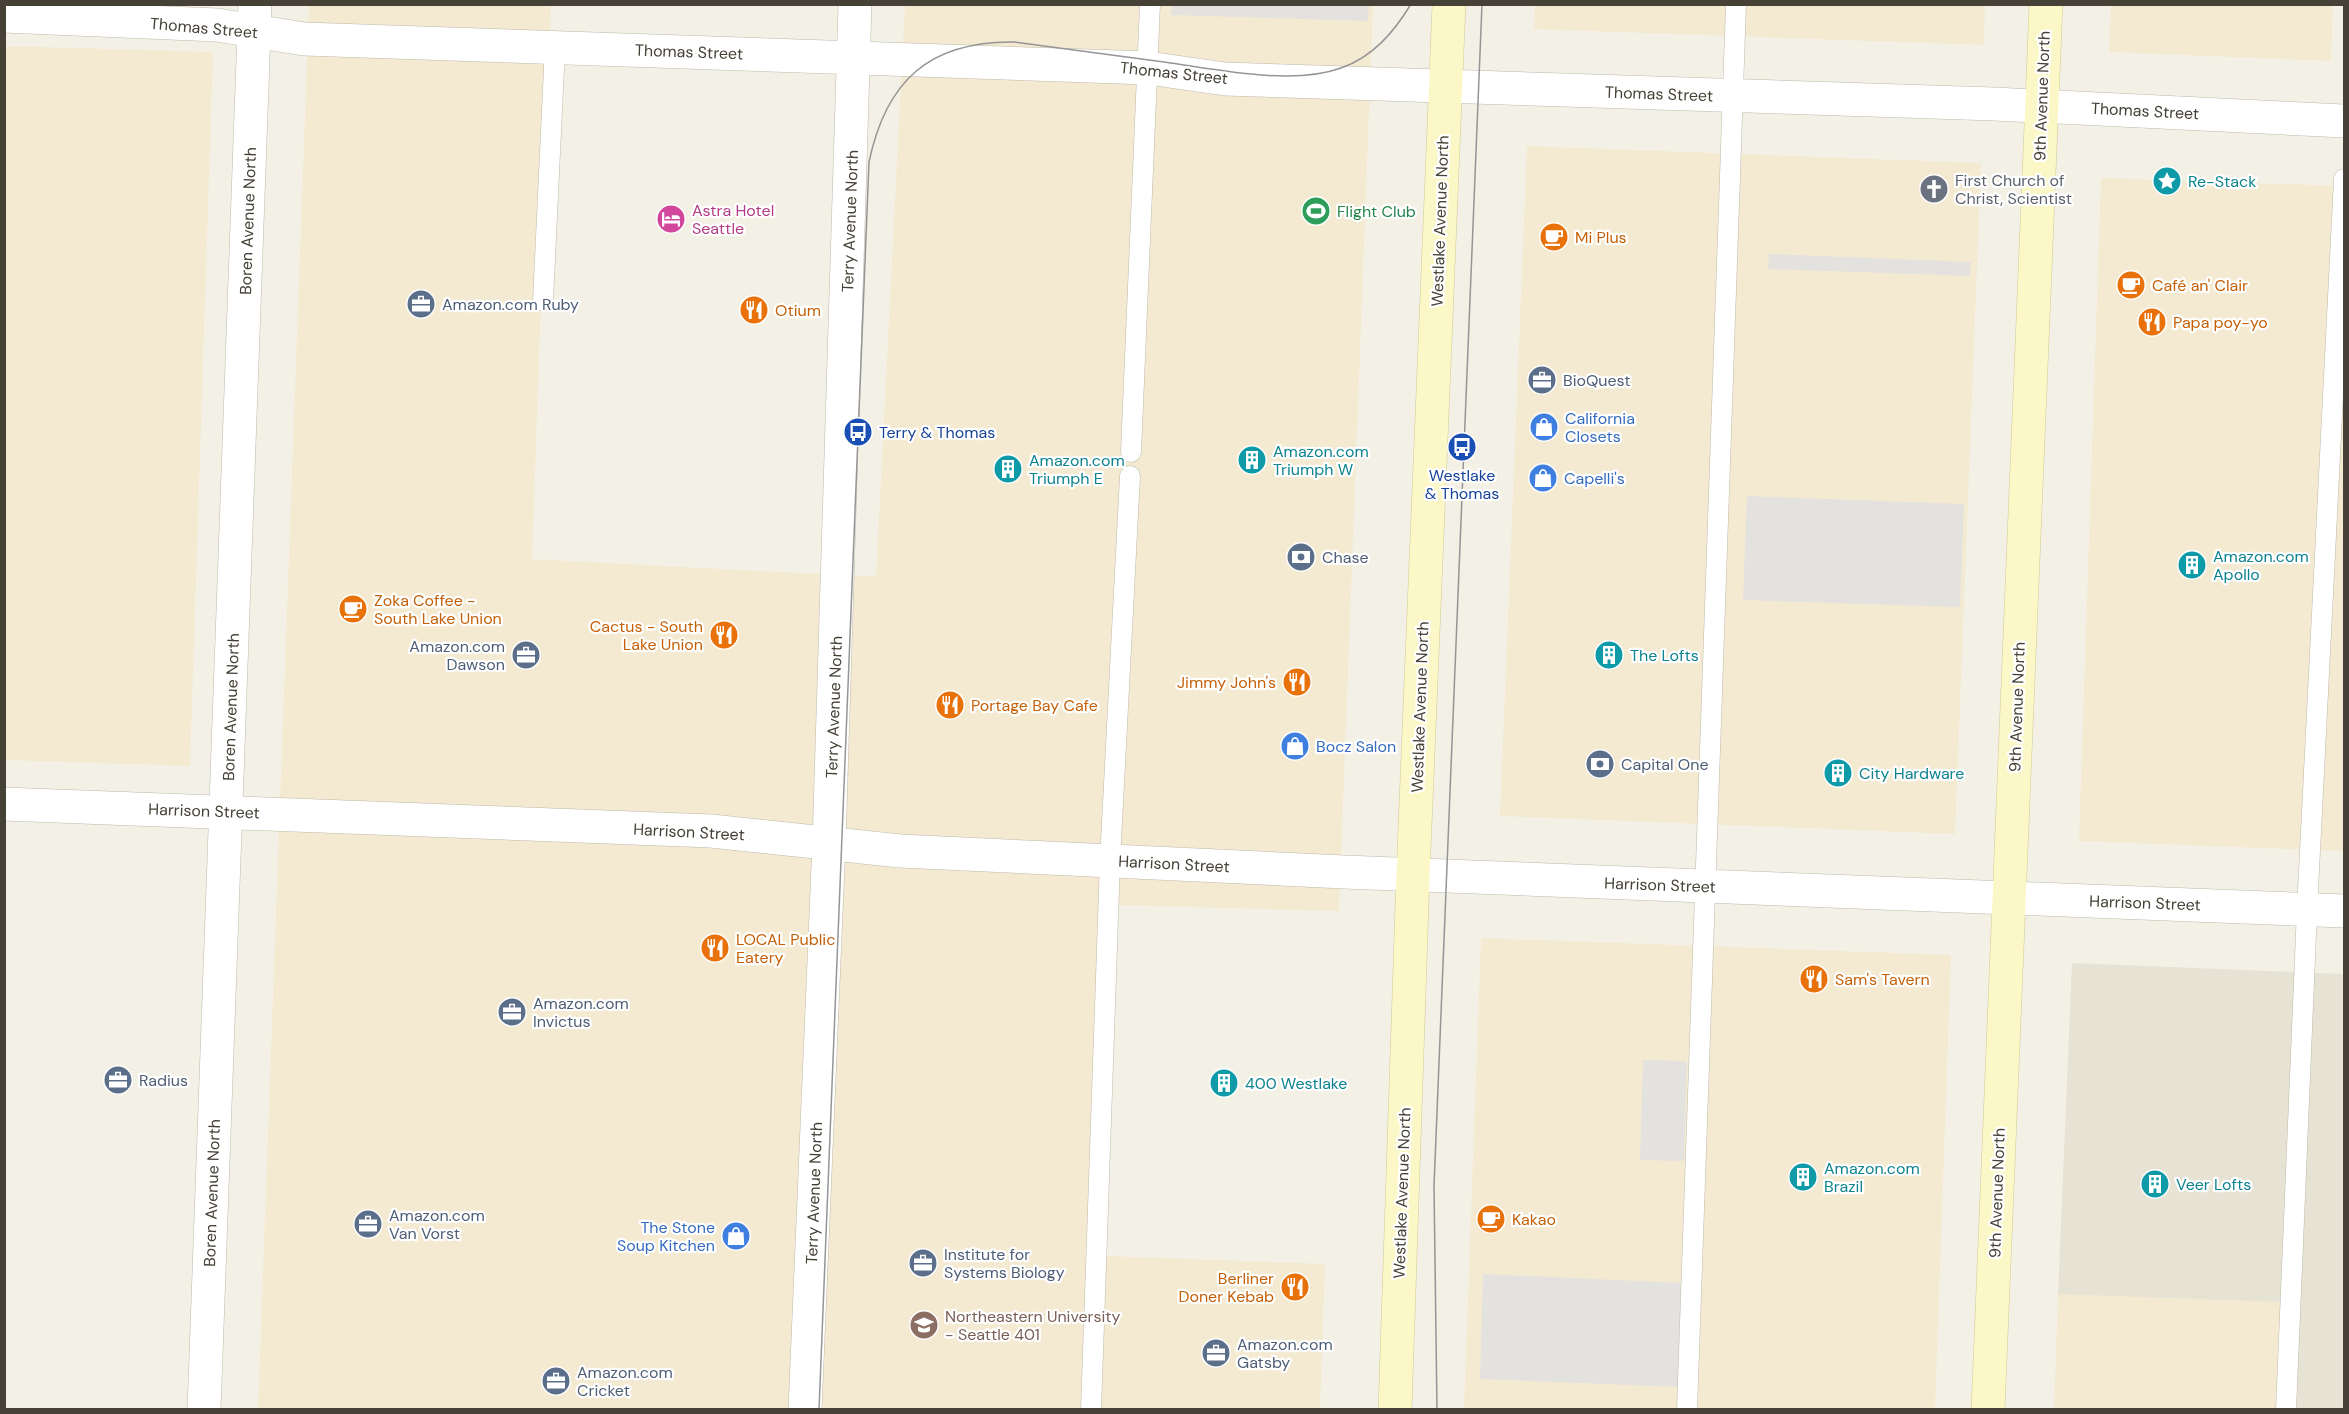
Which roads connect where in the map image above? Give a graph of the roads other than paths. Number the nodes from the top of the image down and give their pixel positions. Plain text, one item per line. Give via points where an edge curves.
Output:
1 (855, 4) edge
2 (1150, 4) edge
3 (1449, 4) edge
4 (1736, 4) edge
5 (2046, 4) edge
6 (4, 16) edge
7 (255, 18) edge
8 (555, 47) junction
9 (854, 58) junction
10 (1148, 68) junction
11 (1445, 86) junction
12 (1733, 96) junction
13 (2042, 106) junction
14 (2344, 121) edge
15 (2344, 179) edge
16 (543, 301) dead end
17 (1131, 452) dead end
18 (1130, 476) dead end
19 (4, 804) edge
20 (228, 812) junction
21 (829, 843) junction
22 (1110, 861) junction
23 (1413, 875) junction
24 (1705, 886) junction
25 (2010, 898) junction
26 (2307, 910) junction
27 (2344, 912) edge
28 (204, 1410) edge
29 (805, 1410) edge
30 (1091, 1410) edge
31 (1395, 1410) edge
32 (1687, 1410) edge
33 (1988, 1410) edge
34 (2286, 1410) edge

1 - 9 street, Terry Avenue North
2 - 10 lane
3 - 11 main road, Westlake Avenue North
4 - 12 lane
5 - 13 main road, 9th Avenue North
6 - 7 street, Thomas Street via 217,26
7 - 8 street, Thomas Street via 304,39
7 - 20 street, Boren Avenue North
8 - 9 street, Thomas Street
8 - 16 lane
9 - 10 street, Thomas Street
9 - 21 street, Terry Avenue North
10 - 11 street, Thomas Street via 1225,79
10 - 17 lane
11 - 12 street, Thomas Street
11 - 23 main road, Westlake Avenue North
12 - 13 street, Thomas Street
12 - 24 lane
13 - 14 street, Thomas Street
13 - 25 main road, 9th Avenue North
15 - 26 lane
18 - 22 lane
19 - 20 street, Harrison Street
20 - 21 street, Harrison Street via 711,831
20 - 28 street, Boren Avenue North
21 - 22 street, Harrison Street via 900,851
21 - 29 street, Terry Avenue North
22 - 23 street, Harrison Street
22 - 30 lane
23 - 24 street, Harrison Street
23 - 31 main road, Westlake Avenue North
24 - 25 street, Harrison Street
24 - 32 lane
25 - 26 street, Harrison Street
25 - 33 main road, 9th Avenue North
26 - 27 street, Harrison Street
26 - 34 lane

